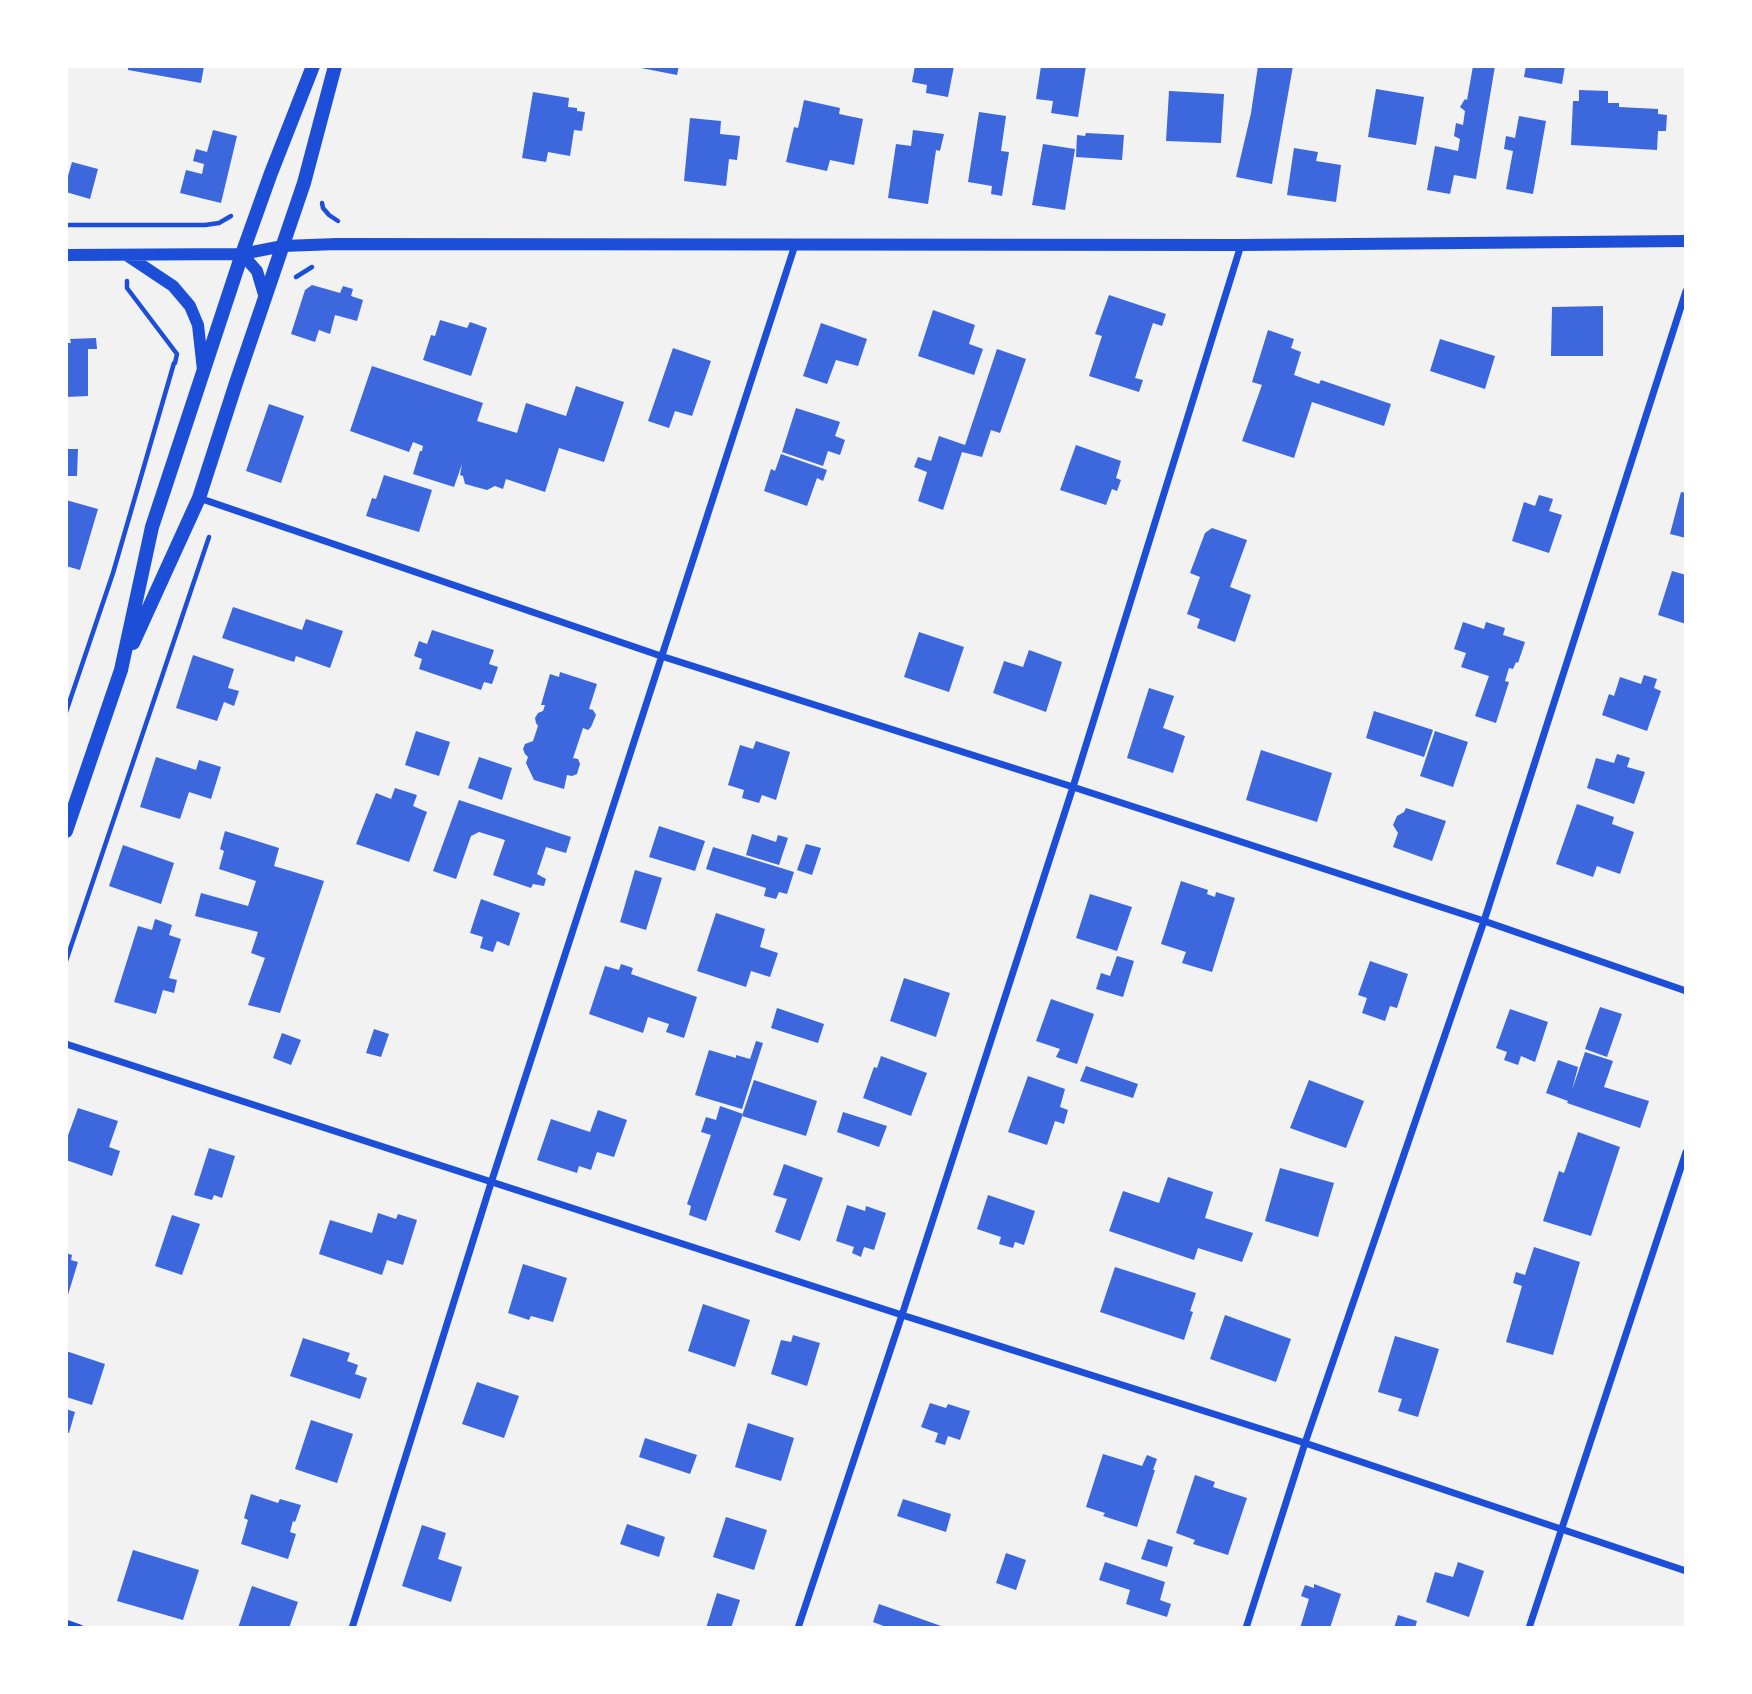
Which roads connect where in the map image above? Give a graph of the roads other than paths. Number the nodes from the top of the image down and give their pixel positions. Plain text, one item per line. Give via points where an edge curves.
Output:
1 (313, 66) edge
2 (335, 66) edge
3 (1685, 241) edge
4 (795, 245) junction
5 (1241, 245) junction
6 (283, 246) junction
7 (242, 254) junction
8 (66, 255) edge
9 (127, 256) junction
10 (1685, 291) edge
11 (265, 298) junction
12 (203, 373) junction
13 (199, 498) junction
14 (661, 656) junction
15 (121, 670) junction
16 (1073, 787) junction
17 (66, 831) edge
18 (1484, 921) junction
19 (1685, 991) edge
20 (66, 1044) edge
21 (1685, 1152) edge
22 (491, 1183) junction
23 (902, 1315) junction
24 (1305, 1443) junction
25 (1561, 1530) junction
26 (1685, 1571) edge
27 (66, 1623) edge
28 (80, 1628) edge
29 (352, 1628) edge
30 (798, 1628) edge
31 (1246, 1628) edge
32 (1529, 1628) edge

1 - 7 main road
2 - 6 main road
3 - 5 street
4 - 5 street
4 - 6 street
4 - 14 street
5 - 16 street
6 - 7 street
6 - 11 main road
7 - 9 street
7 - 11 street via 257,271
7 - 12 main road
8 - 9 street
9 - 12 street via 173,286 190,306 198,325
10 - 18 street
11 - 13 main road
12 - 15 main road via 152,527
13 - 14 street
13 - 15 main road
14 - 16 street
14 - 22 street
15 - 17 main road
16 - 18 street
16 - 23 street
18 - 19 street
18 - 24 street
20 - 22 street
21 - 25 street
22 - 23 street
22 - 29 street
23 - 24 street
23 - 30 street
24 - 25 street
24 - 31 street
25 - 26 street
25 - 32 street
27 - 28 street

